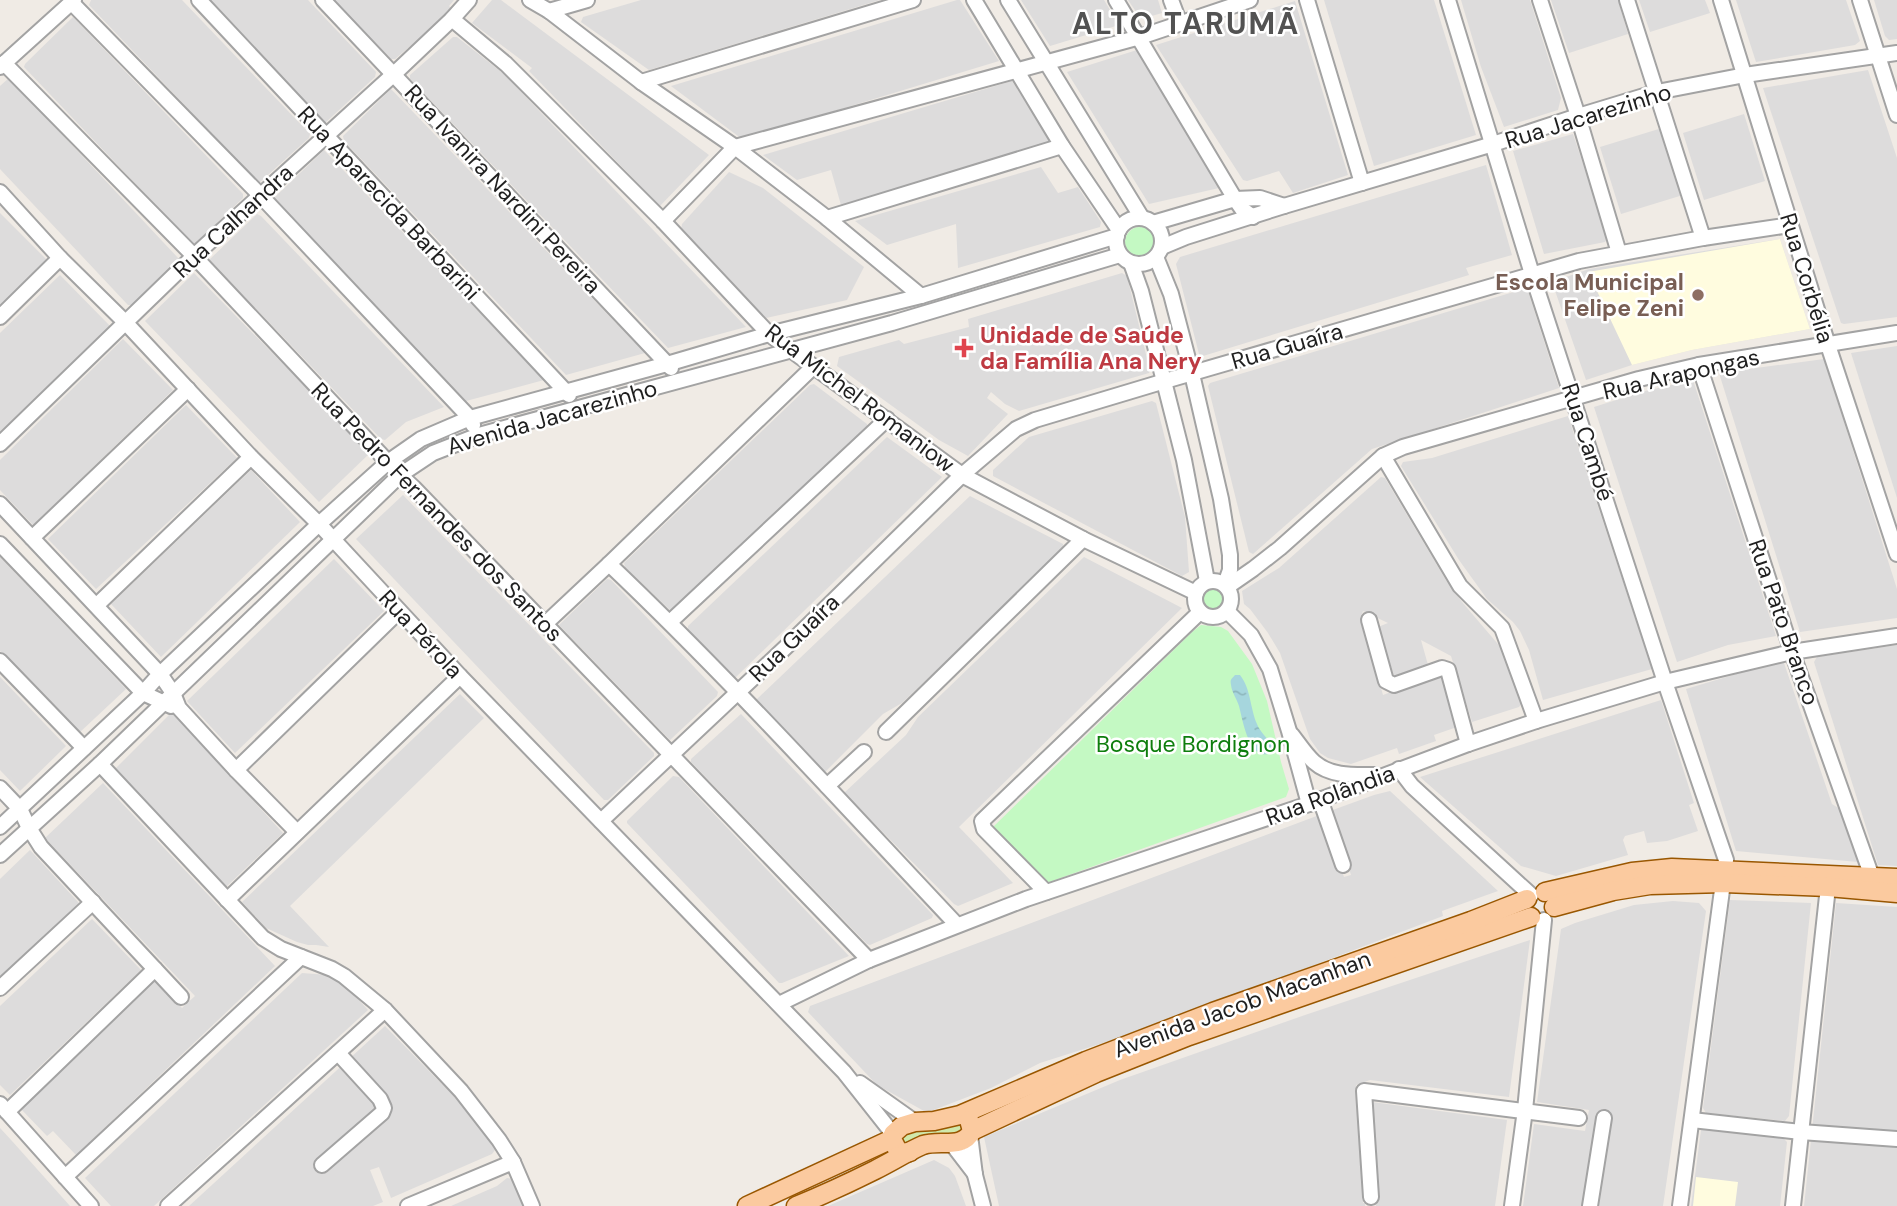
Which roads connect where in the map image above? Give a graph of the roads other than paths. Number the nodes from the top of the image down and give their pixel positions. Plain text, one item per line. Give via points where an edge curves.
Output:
1 (198, 0) edge
2 (323, 0) edge
3 (469, 0) edge
4 (530, 0) edge
5 (587, 0) edge
6 (912, 0) edge
7 (974, 0) edge
8 (1008, 0) edge
9 (1116, 0) edge
10 (1171, 0) edge
11 (1250, 0) edge
12 (1307, 0) edge
13 (1448, 0) edge
14 (1540, 0) edge
15 (1627, 0) edge
16 (1721, 0) edge
17 (1860, 0) edge
18 (72, 1) edge
19 (548, 11) junction
20 (452, 19) junction
21 (1180, 24) junction
22 (1140, 37) junction
23 (1897, 53) edge
24 (1878, 56) junction
25 (1045, 61) junction
26 (2, 65) edge
27 (1017, 70) junction
28 (394, 74) junction
29 (1745, 75) junction
30 (640, 82) junction
31 (1657, 92) junction
32 (1897, 115) edge
33 (1578, 116) junction
34 (325, 135) junction
35 (1493, 145) junction
36 (1062, 146) junction
37 (735, 147) junction
38 (1362, 183) junction
39 (1, 195) edge
40 (261, 196) junction
41 (1235, 199) junction
42 (1284, 206) junction
43 (1252, 217) junction
44 (827, 218) junction
45 (1147, 220) junction
46 (663, 221) junction
47 (1790, 225) junction
48 (1118, 233) junction
49 (1703, 238) junction
50 (1159, 252) junction
51 (1619, 253) junction
52 (194, 256) junction
53 (60, 258) junction
54 (1125, 259) junction
55 (1532, 274) junction
56 (921, 296) junction
57 (0, 317) edge
58 (125, 322) junction
59 (1897, 333) edge
60 (769, 334) junction
61 (1828, 345) junction
62 (791, 349) junction
63 (667, 364) junction
64 (1699, 365) junction
65 (813, 367) junction
66 (1192, 374) junction
67 (681, 380) junction
68 (1164, 381) junction
69 (188, 389) junction
70 (566, 390) junction
71 (1574, 399) junction
72 (577, 408) junction
73 (470, 418) junction
74 (887, 419) junction
75 (479, 435) junction
76 (0, 444) edge
77 (1383, 456) junction
78 (251, 457) junction
79 (388, 462) junction
80 (400, 475) junction
81 (962, 475) junction
82 (0, 504) edge
83 (318, 524) junction
84 (32, 538) junction
85 (1083, 539) junction
86 (334, 540) junction
87 (0, 544) edge
88 (1897, 554) edge
89 (609, 564) junction
90 (1207, 582) junction
91 (1226, 585) junction
92 (1196, 593) junction
93 (97, 605) junction
94 (399, 611) junction
95 (1227, 611) junction
96 (1200, 612) junction
97 (1368, 620) dead end
98 (670, 622) junction
99 (544, 625) junction
100 (1897, 636) edge
101 (1793, 652) junction
102 (0, 661) edge
103 (160, 674) junction
104 (460, 676) junction
105 (1665, 682) junction
106 (738, 691) junction
107 (143, 693) junction
108 (168, 698) junction
109 (1536, 721) junction
110 (1289, 731) junction
111 (886, 732) dead end
112 (1468, 744) junction
113 (84, 748) junction
114 (864, 752) dead end
115 (671, 754) junction
116 (100, 764) junction
117 (1399, 769) junction
118 (236, 771) junction
119 (1384, 775) junction
120 (827, 786) junction
121 (0, 788) edge
122 (1315, 802) junction
123 (20, 809) junction
124 (601, 821) junction
125 (0, 828) edge
126 (297, 832) junction
127 (24, 833) junction
128 (0, 855) edge
129 (1343, 864) dead end
130 (1725, 876) junction
131 (1872, 877) junction
132 (1897, 878) edge
133 (1828, 887) junction
134 (1046, 892) junction
135 (1897, 892) edge
136 (227, 900) junction
137 (93, 902) junction
138 (1539, 905) junction
139 (957, 925) junction
140 (301, 957) junction
141 (869, 960) junction
142 (155, 969) junction
143 (0, 988) edge
144 (181, 996) dead end
145 (779, 1004) junction
146 (385, 1010) junction
147 (338, 1053) junction
148 (844, 1072) junction
149 (3, 1108) edge
150 (1525, 1110) junction
151 (960, 1115) junction
152 (1579, 1118) dead end
153 (1604, 1118) dead end
154 (1692, 1121) junction
155 (915, 1122) junction
156 (1801, 1132) junction
157 (971, 1133) junction
158 (893, 1136) junction
159 (1897, 1139) edge
160 (952, 1144) junction
161 (910, 1152) junction
162 (513, 1162) junction
163 (322, 1165) dead end
164 (975, 1175) junction
165 (65, 1177) junction
166 (1371, 1197) dead end
167 (91, 1206) edge
168 (168, 1206) edge
169 (408, 1206) edge
170 (532, 1206) edge
171 (747, 1206) edge
172 (796, 1206) edge
173 (983, 1206) edge
174 (1511, 1206) edge
175 (1590, 1206) edge
176 (1680, 1206) edge
177 (1793, 1206) edge

1 - 34 street, Rua Aparecida Barbarini
2 - 28 street, Rua Ivanira Nardini Pereira
3 - 20 street, Rua Calhandra
4 - 19 street
5 - 19 street
6 - 30 street
7 - 27 street
8 - 25 street
9 - 22 street
10 - 21 street
11 - 21 street
12 - 38 street
13 - 35 street, Rua Cambé
14 - 33 street
15 - 31 street
16 - 29 street, Rua Corbélia
17 - 24 street
18 - 26 street
18 - 40 street
19 - 30 street
20 - 28 street, Rua Calhandra
20 - 46 street, Rua Michel Romaniow via 506,64
21 - 22 street
22 - 25 street
22 - 41 street
23 - 24 street, Rua Jacarezinho
24 - 29 street, Rua Jacarezinho
24 - 32 street
25 - 27 street
25 - 45 street
26 - 52 street, Rua Pedro Fernandes dos Santos
27 - 36 street
27 - 37 street
28 - 34 street, Rua Calhandra
28 - 63 street, Rua Ivanira Nardini Pereira
29 - 31 street, Rua Jacarezinho
29 - 47 street, Rua Corbélia
30 - 37 street
31 - 33 street, Rua Jacarezinho
31 - 49 street
33 - 35 street, Rua Jacarezinho
33 - 51 street
34 - 40 street, Rua Calhandra
34 - 70 street, Rua Aparecida Barbarini
35 - 38 street, Rua Jacarezinho
35 - 55 street, Rua Cambé
36 - 44 street
36 - 48 street
37 - 44 street
37 - 46 street
38 - 42 street, Rua Jacarezinho
39 - 53 street, Rua Pérola
40 - 52 street, Rua Calhandra
40 - 73 street
41 - 42 street, Rua Jacarezinho via 1260,198
41 - 43 street
41 - 45 street, Rua Jacarezinho
42 - 43 street, Rua Jacarezinho
43 - 50 street, Rua Jacarezinho via 1202,232
44 - 56 street
45 - 48 street via 1129,220
45 - 50 street via 1162,234
46 - 60 street, Rua Michel Romaniow
47 - 49 street, Rua Guaíra
47 - 61 street, Rua Corbélia
48 - 54 street via 1116,244
48 - 56 street, Avenida Jacarezinho
49 - 51 street, Rua Guaíra
50 - 54 street via 1144,264
50 - 66 street
51 - 55 street, Rua Guaíra
52 - 58 street, Rua Calhandra
52 - 79 street, Rua Pedro Fernandes dos Santos
53 - 57 street
53 - 58 street, Rua Pérola
54 - 62 street, Avenida Jacarezinho
54 - 68 street via 1141,291
55 - 66 street, Rua Guaíra
55 - 71 street, Rua Cambé
56 - 60 street, Avenida Jacarezinho
58 - 69 street, Rua Pérola
58 - 76 street, Rua Calhandra
59 - 61 street, Rua Arapongas
60 - 62 street, Rua Michel Romaniow
60 - 63 street, Avenida Jacarezinho
61 - 64 street, Rua Arapongas
61 - 88 street, Rua Corbélia
62 - 65 street, Rua Michel Romaniow
62 - 67 street, Avenida Jacarezinho
63 - 67 street, Rua Ivanira Nardini Pereira
63 - 70 street, Avenida Jacarezinho
64 - 71 street, Rua Arapongas
64 - 101 street, Rua Pato Branco
65 - 74 street, Rua Michel Romaniow
65 - 89 street
66 - 68 street, Rua Guaíra
66 - 91 street via 1221,499 1230,555
67 - 72 street, Avenida Jacarezinho
68 - 81 street, Rua Guaíra via 1035,420 1016,429
68 - 90 street
69 - 78 street, Rua Pérola
69 - 84 street
70 - 72 street, Rua Aparecida Barbarini
70 - 73 street, Avenida Jacarezinho
71 - 77 street, Rua Arapongas
71 - 105 street, Rua Cambé
72 - 75 street, Avenida Jacarezinho
73 - 75 street
73 - 79 street, Avenida Jacarezinho via 421,439
74 - 81 street, Rua Michel Romaniow
74 - 98 street
75 - 80 street, Avenida Jacarezinho via 433,453
77 - 91 street, Rua Arapongas via 1280,548
77 - 109 street via 1460,586 1502,628
78 - 83 street, Rua Pérola
78 - 93 street
79 - 80 street, Rua Pedro Fernandes dos Santos
79 - 83 street, Avenida Jacarezinho
80 - 86 street, Avenida Jacarezinho
80 - 99 street, Rua Pedro Fernandes dos Santos
81 - 85 street, Rua Michel Romaniow
81 - 106 street, Rua Guaíra
82 - 84 street
83 - 86 street, Rua Pérola
83 - 103 street, Avenida Jacarezinho
84 - 93 street
85 - 92 street, Rua Michel Romaniow
85 - 111 street
86 - 94 street, Rua Pérola
86 - 108 street, Avenida Jacarezinho
87 - 107 street
89 - 98 street
89 - 99 street
90 - 91 street
90 - 92 street
91 - 95 street via 1231,597
92 - 96 street
93 - 103 street
94 - 104 street, Rua Pérola
94 - 118 street
95 - 96 street via 1214,617
95 - 110 street via 1251,635 1270,670
96 - 134 street via 982,821 984,829
97 - 112 street via 1386,681 1394,685 1442,668 1448,670
98 - 106 street
99 - 115 street, Rua Pedro Fernandes dos Santos
100 - 101 street, Rua Rolândia
101 - 105 street, Rua Rolândia
101 - 131 street, Rua Pato Branco
102 - 113 street
103 - 107 street, Avenida Jacarezinho
103 - 108 street
104 - 124 street, Rua Pérola
104 - 126 street
105 - 109 street, Rua Rolândia
105 - 130 street, Rua Cambé via 1726,860
106 - 115 street, Rua Guaíra
106 - 120 street
107 - 108 street
107 - 113 street, Avenida Jacarezinho
108 - 116 street, Avenida Jacarezinho
108 - 118 street
109 - 112 street, Rua Rolândia
110 - 119 street via 1322,768 1346,775
110 - 122 street
112 - 117 street, Rua Rolândia
113 - 123 street, Avenida Jacarezinho
114 - 120 street
115 - 124 street, Rua Guaíra
115 - 141 street, Rua Pedro Fernandes dos Santos
116 - 127 street, Avenida Jacarezinho
116 - 136 street
117 - 119 street, Rua Rolândia
117 - 138 street
118 - 126 street
119 - 122 street, Rua Rolândia
120 - 139 street
121 - 123 street
122 - 129 street
122 - 134 street, Rua Rolândia
123 - 125 street, Avenida Jacarezinho
123 - 127 street
124 - 145 street, Rua Pérola
125 - 127 street
126 - 136 street
127 - 128 street, Avenida Jacarezinho
127 - 137 street
130 - 131 main road, Avenida Jacob Macanhan
130 - 133 main road, Avenida Jacob Macanhan
130 - 138 main road, Avenida Jacob Macanhan
130 - 154 street
131 - 132 main road, Avenida Jacob Macanhan
133 - 135 main road, Avenida Jacob Macanhan
133 - 156 street
134 - 139 street, Rua Rolândia
136 - 140 street via 263,938
137 - 142 street
137 - 143 street
138 - 150 street
138 - 151 main road, Avenida Jacob Macanhan via 1471,922 1213,1012
138 - 157 main road, Avenida Jacob Macanhan via 1096,1073
139 - 141 street, Rua Rolândia
140 - 146 street via 344,976
140 - 165 street
141 - 145 street, Rua Rolândia
142 - 144 street
142 - 149 street
145 - 148 street, Rua Pérola
146 - 147 street
146 - 162 street via 461,1091
147 - 163 street via 384,1108
147 - 168 street
148 - 155 street, Rua Pérola
148 - 158 street, Rua Pérola
149 - 165 street
150 - 152 street
150 - 166 street via 1364,1091
150 - 174 street
151 - 155 main road, Avenida Jacob Macanhan
151 - 157 main road via 971,1124
153 - 175 street
154 - 156 street
154 - 176 street
155 - 158 main road, Avenida Jacob Macanhan via 902,1126
156 - 159 street
156 - 177 street
157 - 160 main road, Avenida Jacob Macanhan
157 - 164 street
158 - 161 main road via 897,1149
158 - 171 main road, Avenida Jacob Macanhan
160 - 161 main road, Avenida Jacob Macanhan via 928,1144
160 - 164 street
161 - 172 main road, Avenida Jacob Macanhan
162 - 169 street
162 - 170 street
164 - 173 street
165 - 167 street

